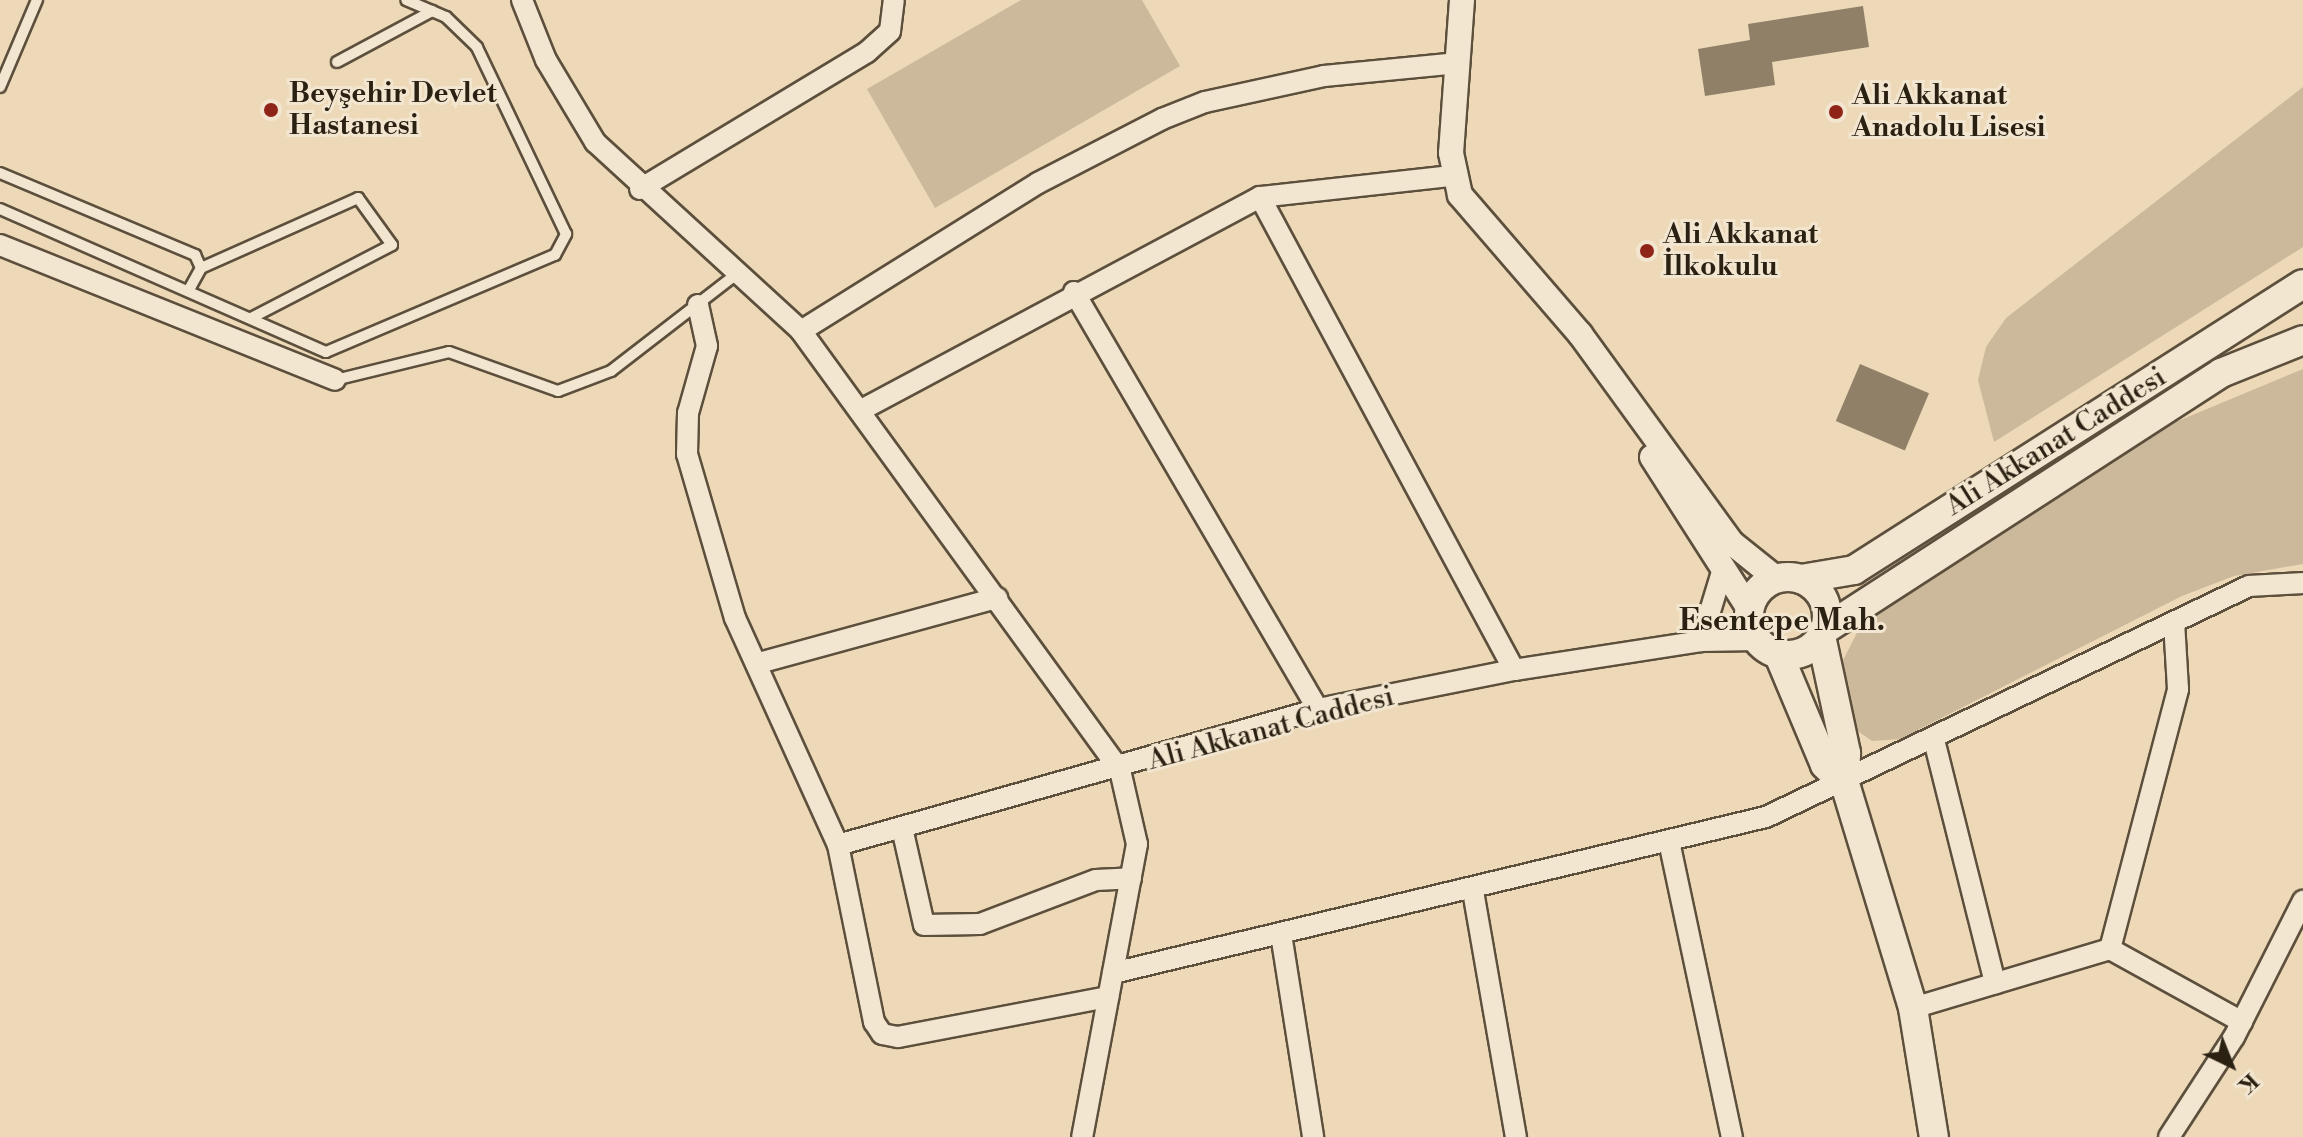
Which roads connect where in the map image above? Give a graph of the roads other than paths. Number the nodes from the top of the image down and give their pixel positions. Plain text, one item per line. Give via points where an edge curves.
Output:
1 (37, 0) edge
2 (406, 0) edge
3 (522, 0) edge
4 (894, 0) edge
5 (1462, 0) edge
6 (432, 11) junction
7 (337, 62) dead end
8 (1458, 63) junction
9 (0, 87) edge
10 (0, 173) edge
11 (1451, 176) junction
12 (640, 189) junction
13 (1260, 197) junction
14 (0, 209) edge
15 (0, 245) edge
16 (201, 268) junction
17 (741, 271) junction
18 (2303, 284) edge
19 (188, 291) junction
20 (1074, 292) junction
21 (698, 305) junction
22 (251, 318) junction
23 (801, 331) junction
24 (1580, 334) junction
25 (2303, 340) edge
26 (335, 380) joint
27 (863, 409) junction
28 (1722, 572) junction
29 (1789, 579) junction
30 (2303, 583) edge
31 (997, 598) junction
32 (1750, 610) junction
33 (2174, 622) junction
34 (1823, 633) junction
35 (1701, 641) junction
36 (1768, 646) junction
37 (759, 663) junction
38 (1514, 670) junction
39 (1318, 709) junction
40 (1934, 740) junction
41 (1120, 770) junction
42 (1845, 784) junction
43 (902, 828) junction
44 (838, 845) junction
45 (1670, 846) junction
46 (1131, 878) junction
47 (1473, 891) junction
48 (2303, 901) edge
49 (1281, 934) junction
50 (2110, 949) junction
51 (1113, 973) junction
52 (1995, 983) junction
53 (1108, 997) junction
54 (1913, 1008) junction
55 (2242, 1022) junction
56 (1082, 1137) edge
57 (1313, 1137) edge
58 (1516, 1137) edge
59 (1732, 1137) edge
60 (1934, 1137) edge
61 (2169, 1137) edge

1 - 9 lane
2 - 6 lane
3 - 12 street via 566,97 595,142
4 - 12 street via 890,31 867,52
5 - 8 street
6 - 7 lane
6 - 22 lane via 477,47 566,244 555,255 338,350
8 - 11 street
8 - 23 street via 1324,76 1205,102 1162,119 1038,183
10 - 16 lane via 195,255
11 - 13 street
11 - 24 street
12 - 17 street
13 - 20 street
13 - 38 street
14 - 19 lane
15 - 26 street
16 - 19 lane
16 - 22 lane via 358,198 392,245
17 - 21 lane
17 - 23 street
18 - 29 main road, Ali Akkanat Caddesi via 1854,570
19 - 22 lane
20 - 27 street
20 - 39 street
21 - 26 lane via 611,371 558,391 449,352
21 - 37 street via 707,346 688,413 687,454 735,618
23 - 27 street
24 - 28 street
24 - 29 street via 1732,543
25 - 34 main road, Ali Akkanat Caddesi via 2221,373
27 - 31 street
28 - 32 street
28 - 35 street
29 - 32 main road via 1761,588
29 - 34 main road via 1824,599
30 - 33 street via 2249,586
31 - 37 street
31 - 41 street
32 - 36 main road
33 - 40 street
33 - 50 street via 2178,689
34 - 36 main road via 1802,651
34 - 42 main road via 1846,753
35 - 36 street, Ali Akkanat Caddesi
35 - 38 street, Ali Akkanat Caddesi
36 - 42 main road via 1825,765
37 - 44 street
38 - 39 street, Ali Akkanat Caddesi
39 - 41 street, Ali Akkanat Caddesi
40 - 42 street
40 - 52 street
41 - 43 street, Ali Akkanat Caddesi
41 - 46 street via 1137,844
42 - 45 street
42 - 54 main road
43 - 44 street, Ali Akkanat Caddesi
43 - 46 street via 924,925 980,924 1096,880
44 - 53 street via 882,1034 898,1037
45 - 47 street
45 - 59 street
46 - 51 street
47 - 49 street
47 - 58 street
48 - 55 street
49 - 51 street
49 - 57 street
50 - 52 street
50 - 55 street
51 - 53 street
52 - 54 street
53 - 56 street
54 - 60 main road
55 - 61 street

